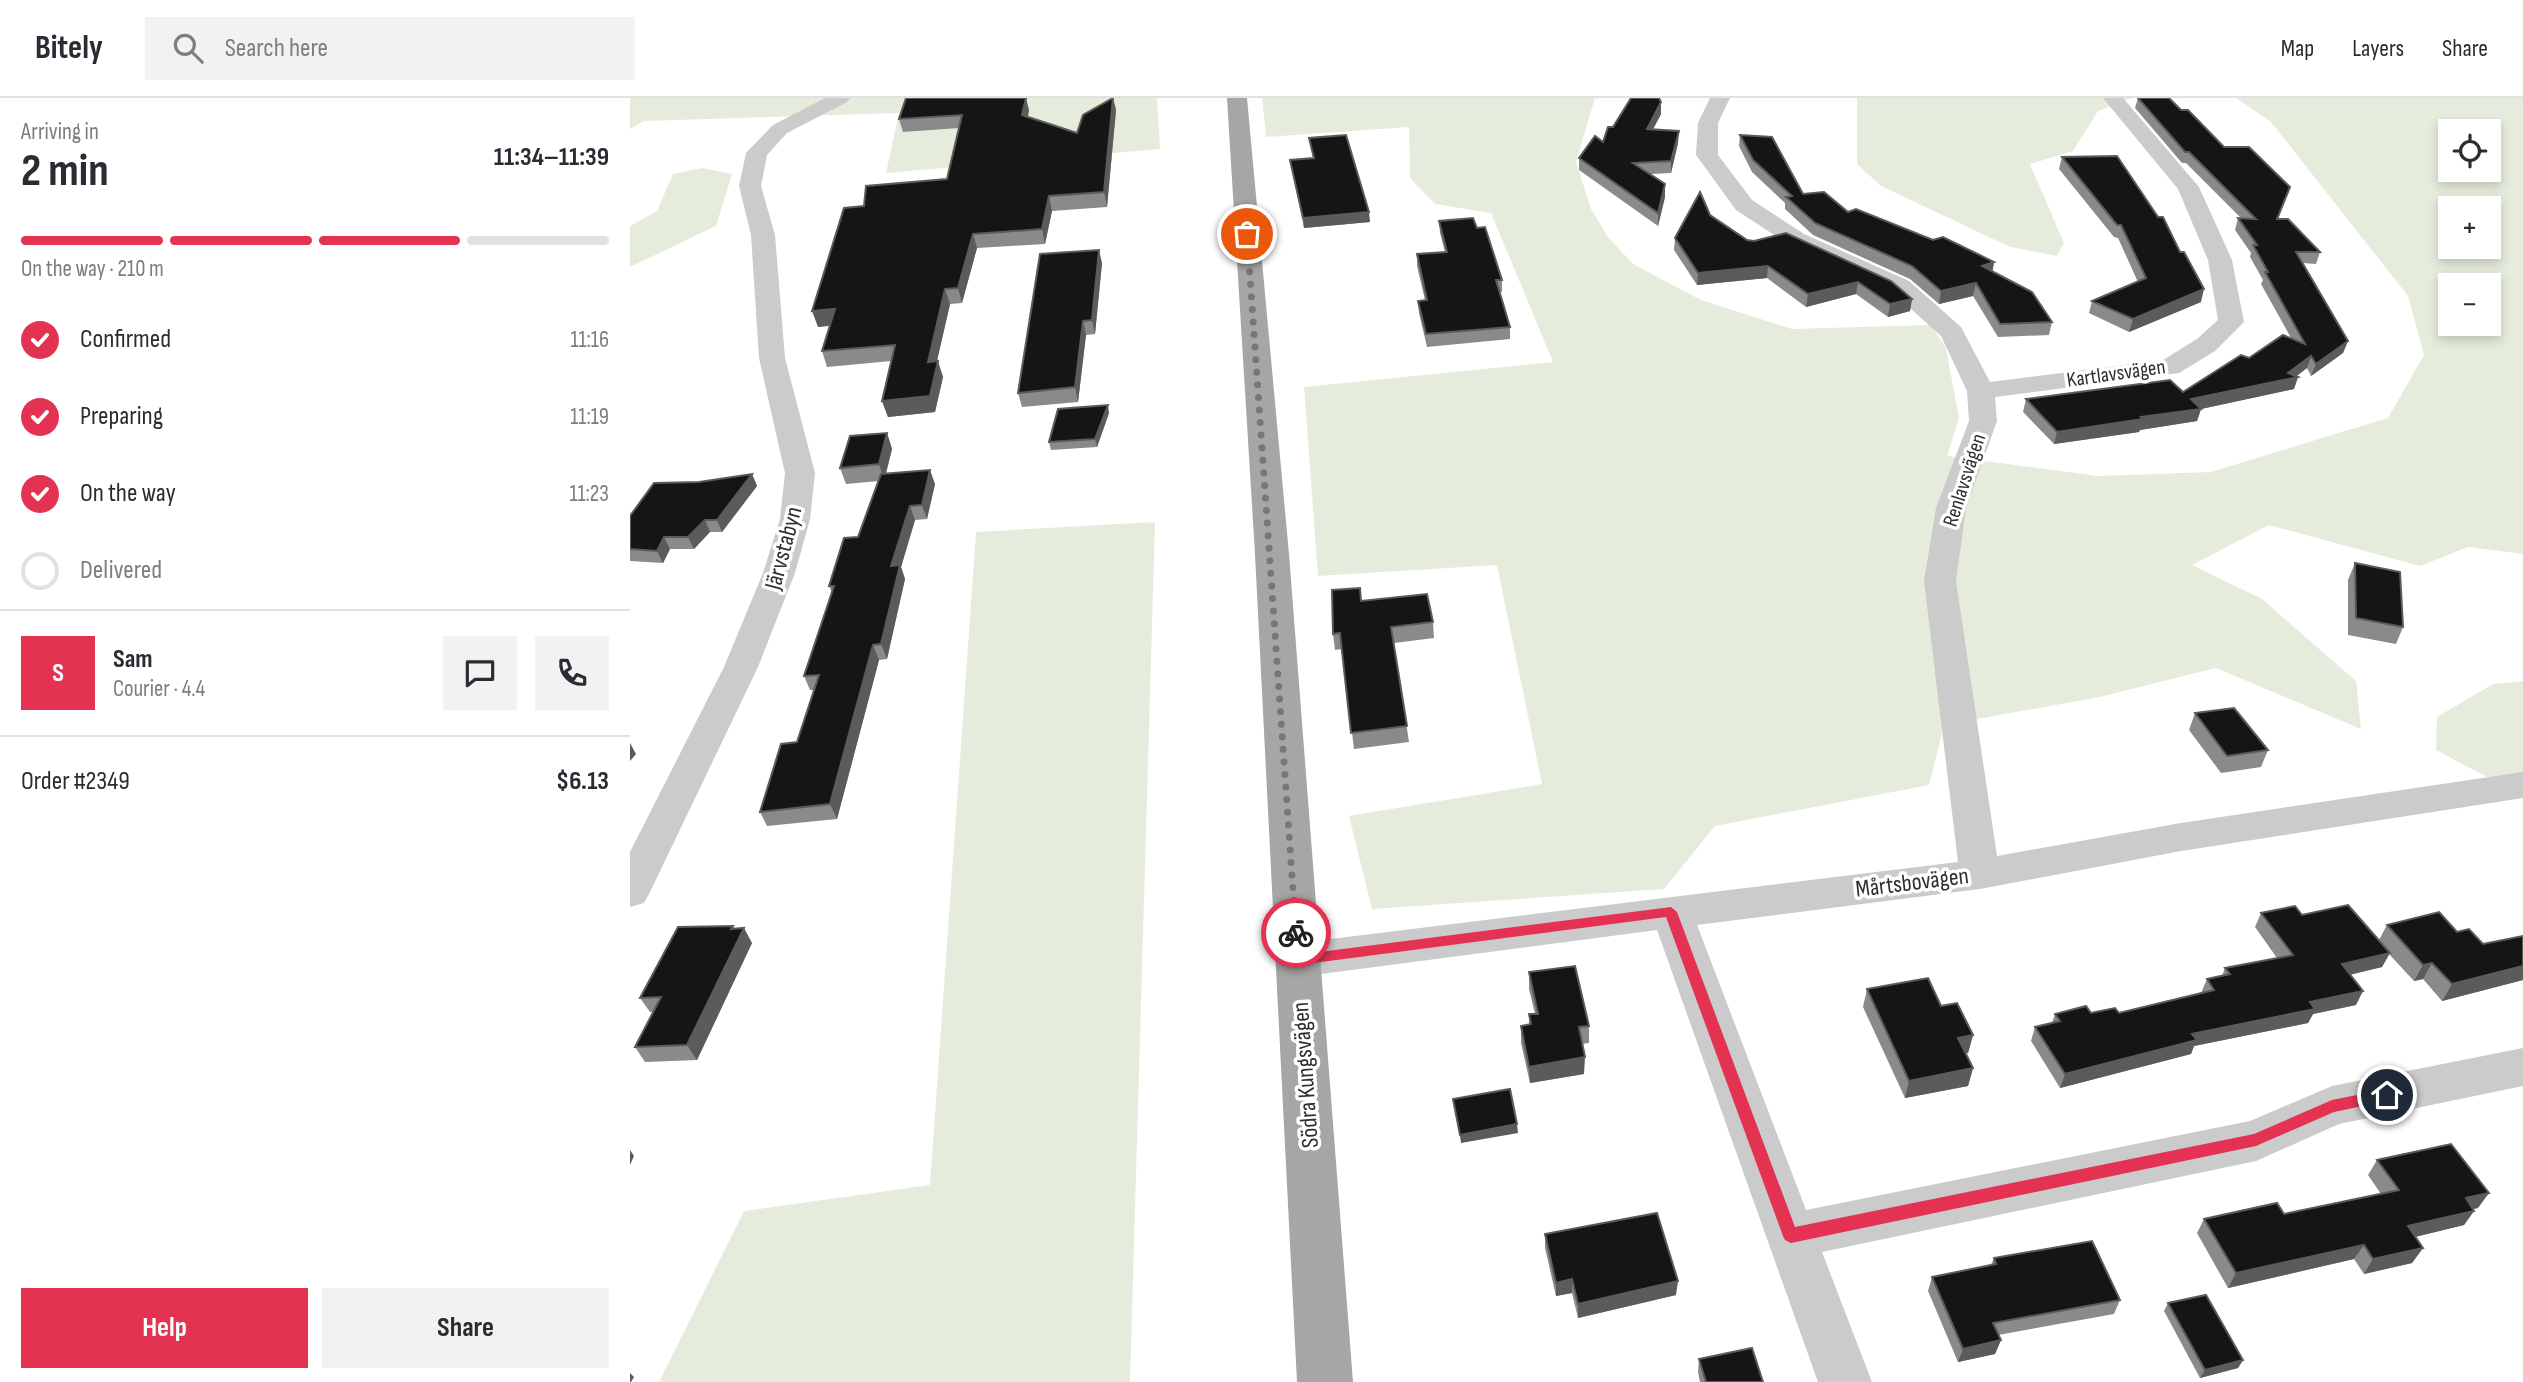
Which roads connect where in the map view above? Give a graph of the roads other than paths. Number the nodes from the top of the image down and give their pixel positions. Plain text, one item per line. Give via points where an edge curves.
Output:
1 (841, 98) edge
2 (1237, 98) edge
3 (1720, 98) edge
4 (2113, 98) edge
5 (1981, 391) junction
6 (2523, 785) edge
7 (1980, 874) junction
8 (630, 892) edge
9 (1671, 912) junction
10 (1298, 960) junction
11 (2523, 1067) edge
12 (1791, 1236) junction
13 (1325, 1382) edge
14 (1845, 1382) edge

1 - 8 street, Järvstabyn via 780,129 758,153 750,186 764,235 772,358 800,473 795,519 741,667
2 - 10 main road, Södra Kungsvägen
3 - 5 street, Renlavsvägen via 1708,123 1707,155 1744,205 1796,239 1900,286 1952,332
4 - 5 street, Kartlavsvägen via 2188,187 2220,260 2231,322 2170,368
5 - 7 street, Renlavsvägen via 1983,421 1951,508 1940,581
6 - 7 street, Mårtsbovägen via 2182,837
7 - 9 street, Mårtsbovägen
9 - 10 street, Mårtsbovägen
9 - 12 street
10 - 13 main road, Södra Kungsvägen
11 - 12 street via 2332,1106 2256,1140
12 - 14 street

